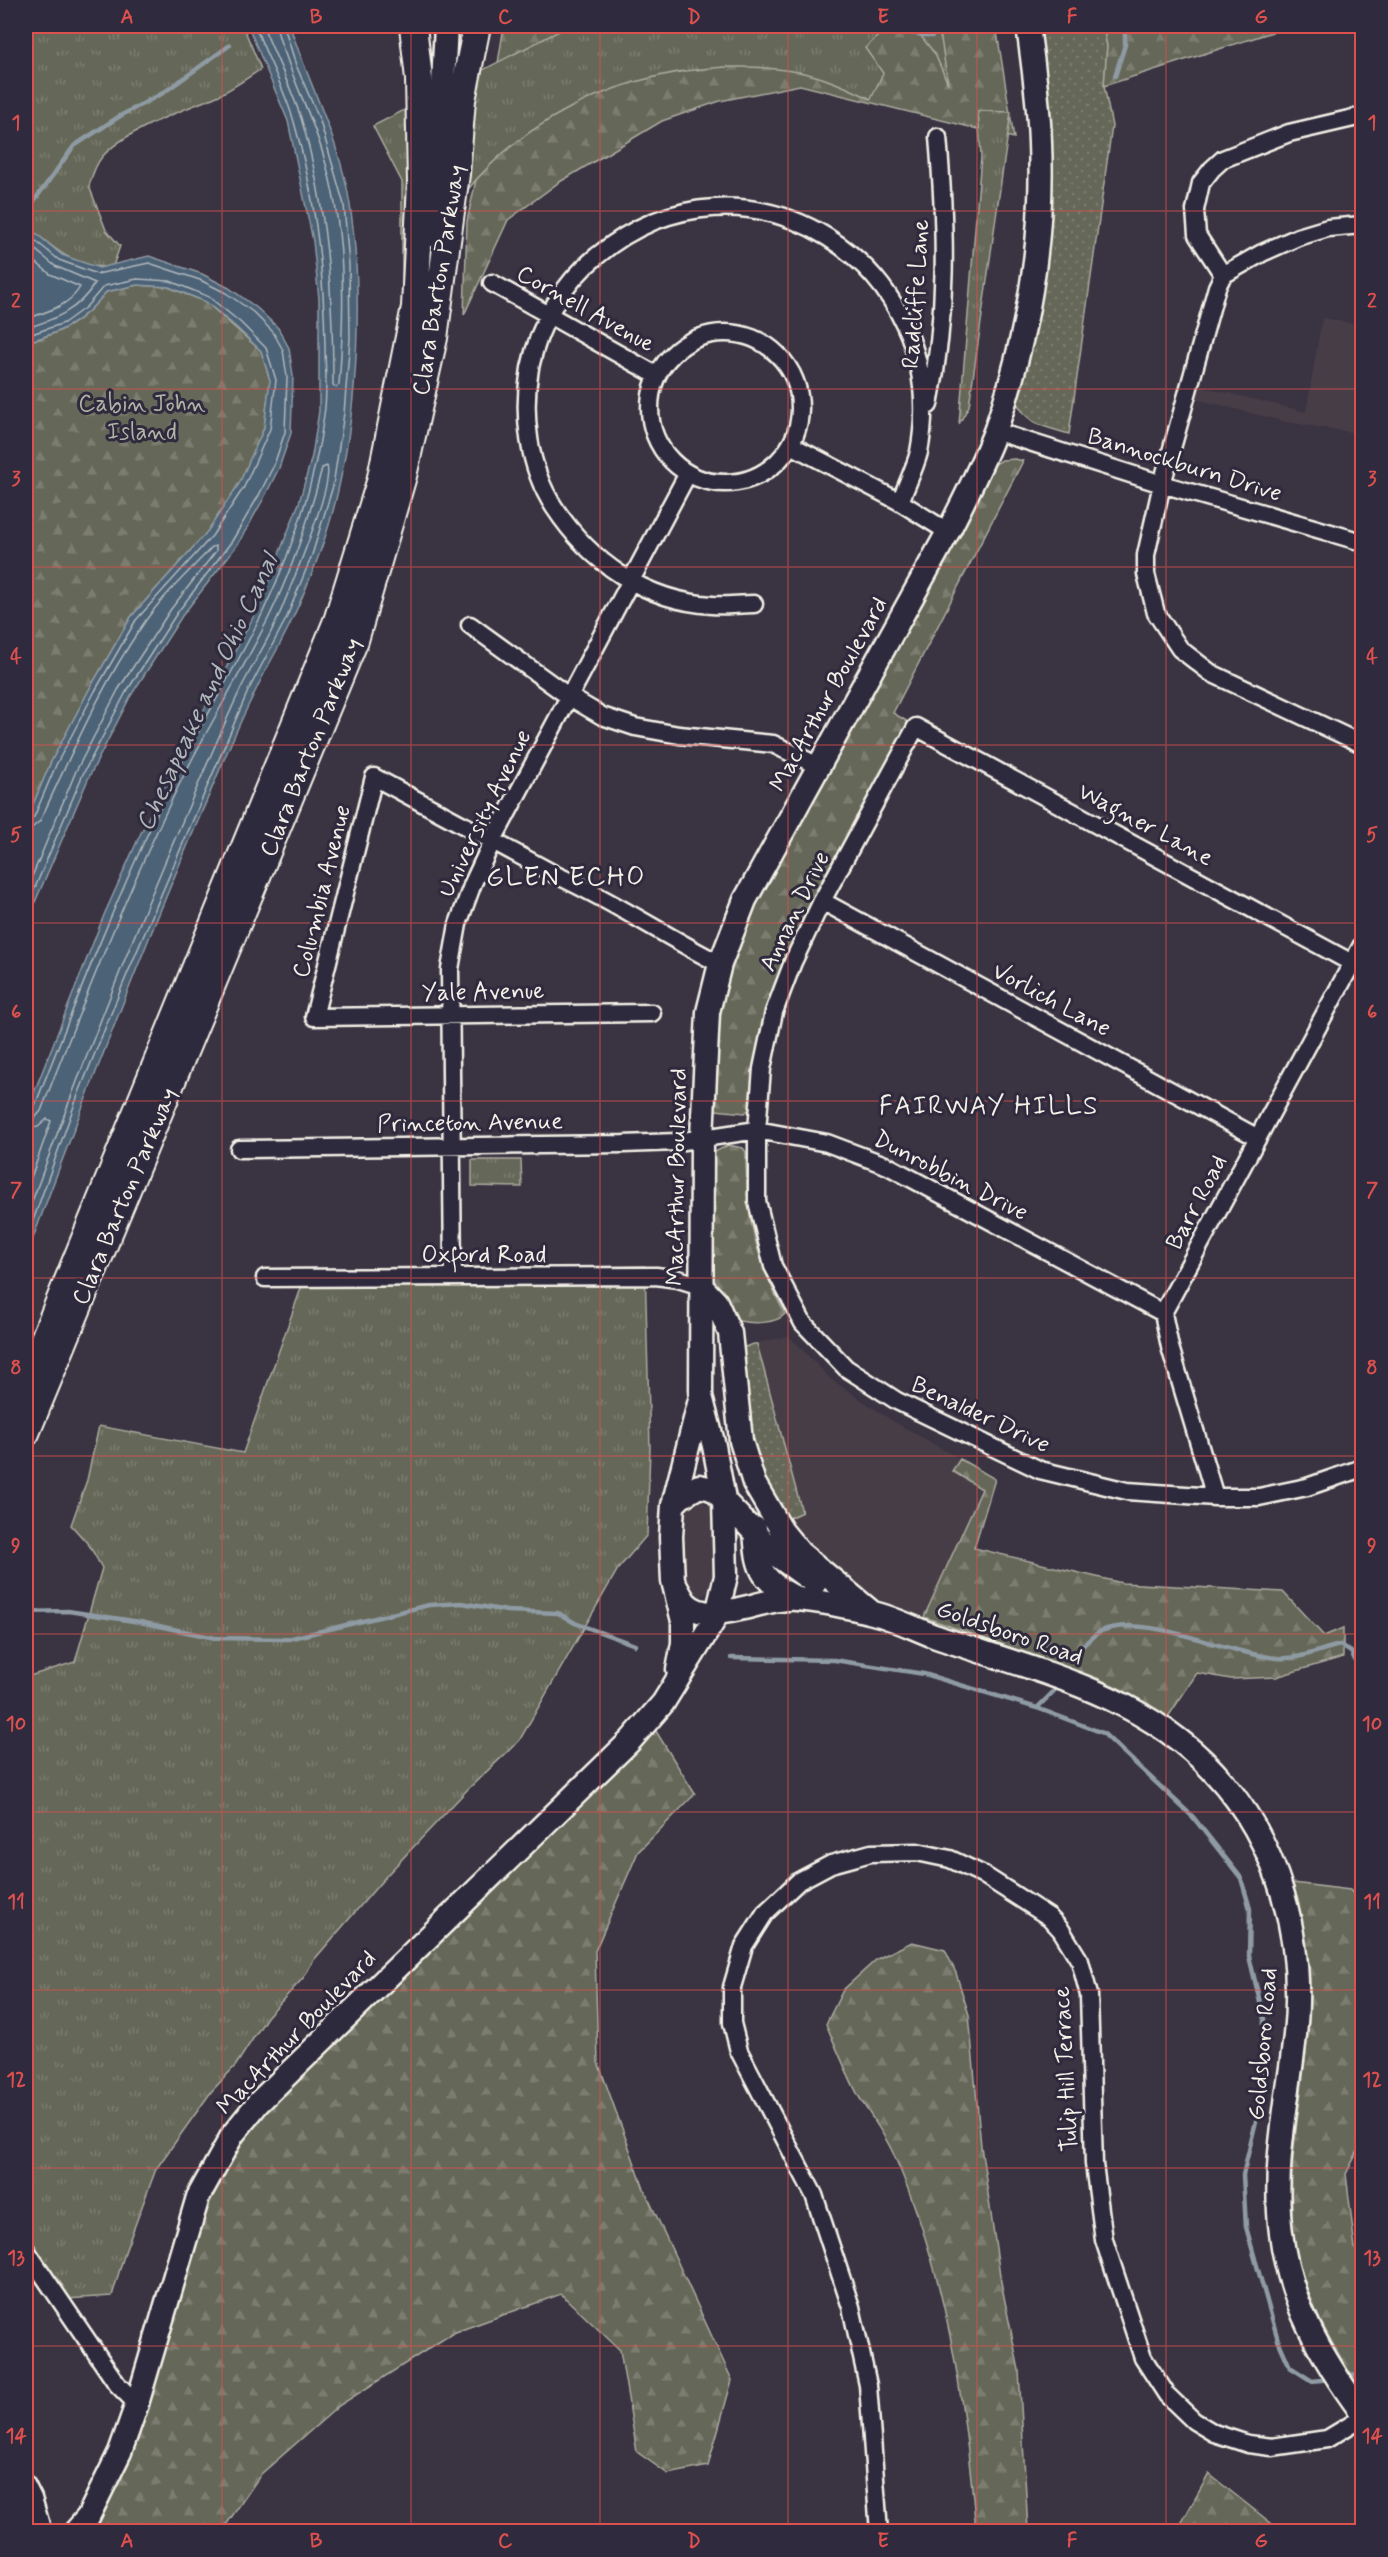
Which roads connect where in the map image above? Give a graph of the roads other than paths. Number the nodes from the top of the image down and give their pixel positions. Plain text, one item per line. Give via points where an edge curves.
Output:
1 (413, 26) edge
2 (446, 26) edge
3 (465, 26) edge
4 (477, 26) edge
5 (1028, 26) edge
6 (462, 100) junction
7 (1362, 116) edge
8 (938, 137) dead end
9 (1362, 225) edge
10 (1223, 275) junction
11 (492, 283) dead end
12 (415, 307) junction
13 (548, 314) junction
14 (656, 375) junction
15 (995, 431) junction
16 (791, 445) junction
17 (918, 453) junction
18 (687, 475) junction
19 (1162, 484) junction
20 (900, 502) junction
21 (948, 532) junction
22 (1362, 542) edge
23 (630, 581) junction
24 (754, 604) dead end
25 (470, 625) dead end
26 (568, 696) junction
27 (916, 727) joint
28 (1362, 744) edge
29 (818, 766) junction
30 (493, 840) junction
31 (822, 901) junction
32 (1362, 945) edge
33 (1352, 963) junction
34 (720, 964) junction
35 (652, 1013) dead end
36 (450, 1016) junction
37 (314, 1017) joint
38 (757, 1130) junction
39 (702, 1137) junction
40 (1258, 1138) junction
41 (451, 1147) junction
42 (239, 1149) dead end
43 (453, 1277) junction
44 (265, 1278) dead end
45 (700, 1286) junction
46 (1163, 1313) junction
47 (26, 1383) edge
48 (701, 1396) junction
49 (26, 1432) edge
50 (1362, 1468) edge
51 (754, 1483) junction
52 (1215, 1497) junction
53 (724, 1499) junction
54 (673, 1505) junction
55 (756, 1536) junction
56 (673, 1581) junction
57 (796, 1598) junction
58 (873, 1613) junction
59 (717, 1614) junction
60 (674, 1686) junction
61 (26, 2250) edge
62 (137, 2404) junction
63 (1362, 2413) edge
64 (1362, 2418) edge
65 (26, 2484) edge
66 (43, 2532) edge
67 (75, 2532) edge
68 (879, 2532) edge

1 - 12 highway via 419,79 421,182
2 - 12 main road, Clara Barton Parkway via 432,217
3 - 6 main road, Clara Barton Parkway
4 - 6 highway
5 - 15 main road, MacArthur Boulevard via 1040,144 1039,222 1031,296
6 - 49 highway, Clara Barton Parkway via 434,338 403,476 355,640
7 - 10 street via 1289,133 1223,159 1212,169 1201,183 1195,210 1197,235
8 - 17 street, Radcliffe Lane via 945,217 944,296 935,375
9 - 10 street via 1328,228 1298,237
10 - 19 street
11 - 13 street, Cornell Avenue
12 - 47 highway, Clara Barton Parkway via 380,482 337,621
13 - 14 street, Cornell Avenue
13 - 17 street via 578,271 618,237 666,216 717,207 769,212 818,230 861,261 894,302 915,349 924,401
13 - 23 street via 534,349 527,387 527,426 534,464 549,500 571,532 598,560
14 - 16 street via 674,351 700,336 730,333 759,341 783,360 797,386 800,416
14 - 18 street via 651,421 660,448
15 - 19 street, Bannockburn Drive
15 - 21 main road, MacArthur Boulevard
16 - 18 street via 772,468 745,482 715,484
16 - 20 street
17 - 20 street
18 - 23 street, University Avenue
19 - 22 street, Bannockburn Drive
19 - 28 street via 1146,555 1146,574 1156,613 1180,649 1211,673
20 - 21 street
21 - 29 main road, MacArthur Boulevard
23 - 24 street via 670,598 712,605
23 - 26 street, University Avenue
25 - 26 street
26 - 29 street via 602,716 635,727 679,735 759,741
26 - 30 street, University Avenue
27 - 31 street, Annan Drive
27 - 33 street, Wagner Lane
29 - 34 main road, MacArthur Boulevard via 745,900
30 - 34 street
30 - 36 street, University Avenue via 458,924 450,969
30 - 37 street, Columbia Avenue via 374,777
31 - 38 street, Annan Drive via 774,1012 762,1069
31 - 40 street, Vorlich Lane
32 - 33 street, Barr Road
33 - 40 street, Barr Road
34 - 39 main road, MacArthur Boulevard via 708,1012
35 - 36 street, Yale Avenue
36 - 37 street, Yale Avenue
36 - 41 street, University Avenue
38 - 39 street, Dunrobbin Drive
38 - 46 street, Dunrobbin Drive via 826,1143 888,1166
38 - 52 street, Benalder Drive via 757,1202 773,1266 803,1323 846,1368 905,1405 1040,1470 1127,1491
39 - 41 street, Princeton Avenue via 677,1142
39 - 45 main road, MacArthur Boulevard
40 - 46 street, Barr Road
41 - 42 street, Princeton Avenue
41 - 43 street, University Avenue
43 - 44 street, Oxford Road
43 - 45 street, Oxford Road via 656,1276
45 - 48 main road, MacArthur Boulevard
45 - 51 main road via 716,1302 730,1333 741,1442
46 - 52 street
48 - 53 main road, MacArthur Boulevard
48 - 54 main road, MacArthur Boulevard
50 - 52 street, Benalder Drive via 1307,1487 1259,1497
51 - 55 main road
51 - 58 main road via 782,1531 800,1552
53 - 54 main road via 713,1489 699,1486
53 - 55 main road, Goldsboro Road
53 - 59 main road, MacArthur Boulevard via 726,1576
54 - 56 main road, MacArthur Boulevard
55 - 57 main road via 757,1561 763,1573 777,1589
55 - 58 main road, Goldsboro Road via 810,1580
56 - 59 main road via 693,1609
56 - 60 main road, MacArthur Boulevard via 683,1621 683,1644
57 - 58 main road, Goldsboro Road
57 - 59 main road, Goldsboro Road
58 - 63 main road, Goldsboro Road via 1119,1701 1194,1752 1215,1772 1250,1820 1266,1848 1290,1918 1299,1986 1278,2161 1281,2234 1292,2284 1310,2333
59 - 60 main road, MacArthur Boulevard
60 - 62 main road, MacArthur Boulevard via 630,1741 258,2103 233,2134 198,2197
61 - 62 street via 117,2384
62 - 67 main road, MacArthur Boulevard via 120,2452 88,2517
64 - 68 street, Tulip Hill Terrace via 1327,2439 1272,2447 1214,2433 1194,2421 1167,2395 1143,2358 1104,2240 1094,2163 1089,1995 1080,1961 1049,1917 982,1875 950,1859 917,1852 871,1853 831,1864 799,1881 765,1913 744,1946 732,1987 732,2023 739,2051 813,2195 851,2307 868,2385
65 - 66 street

